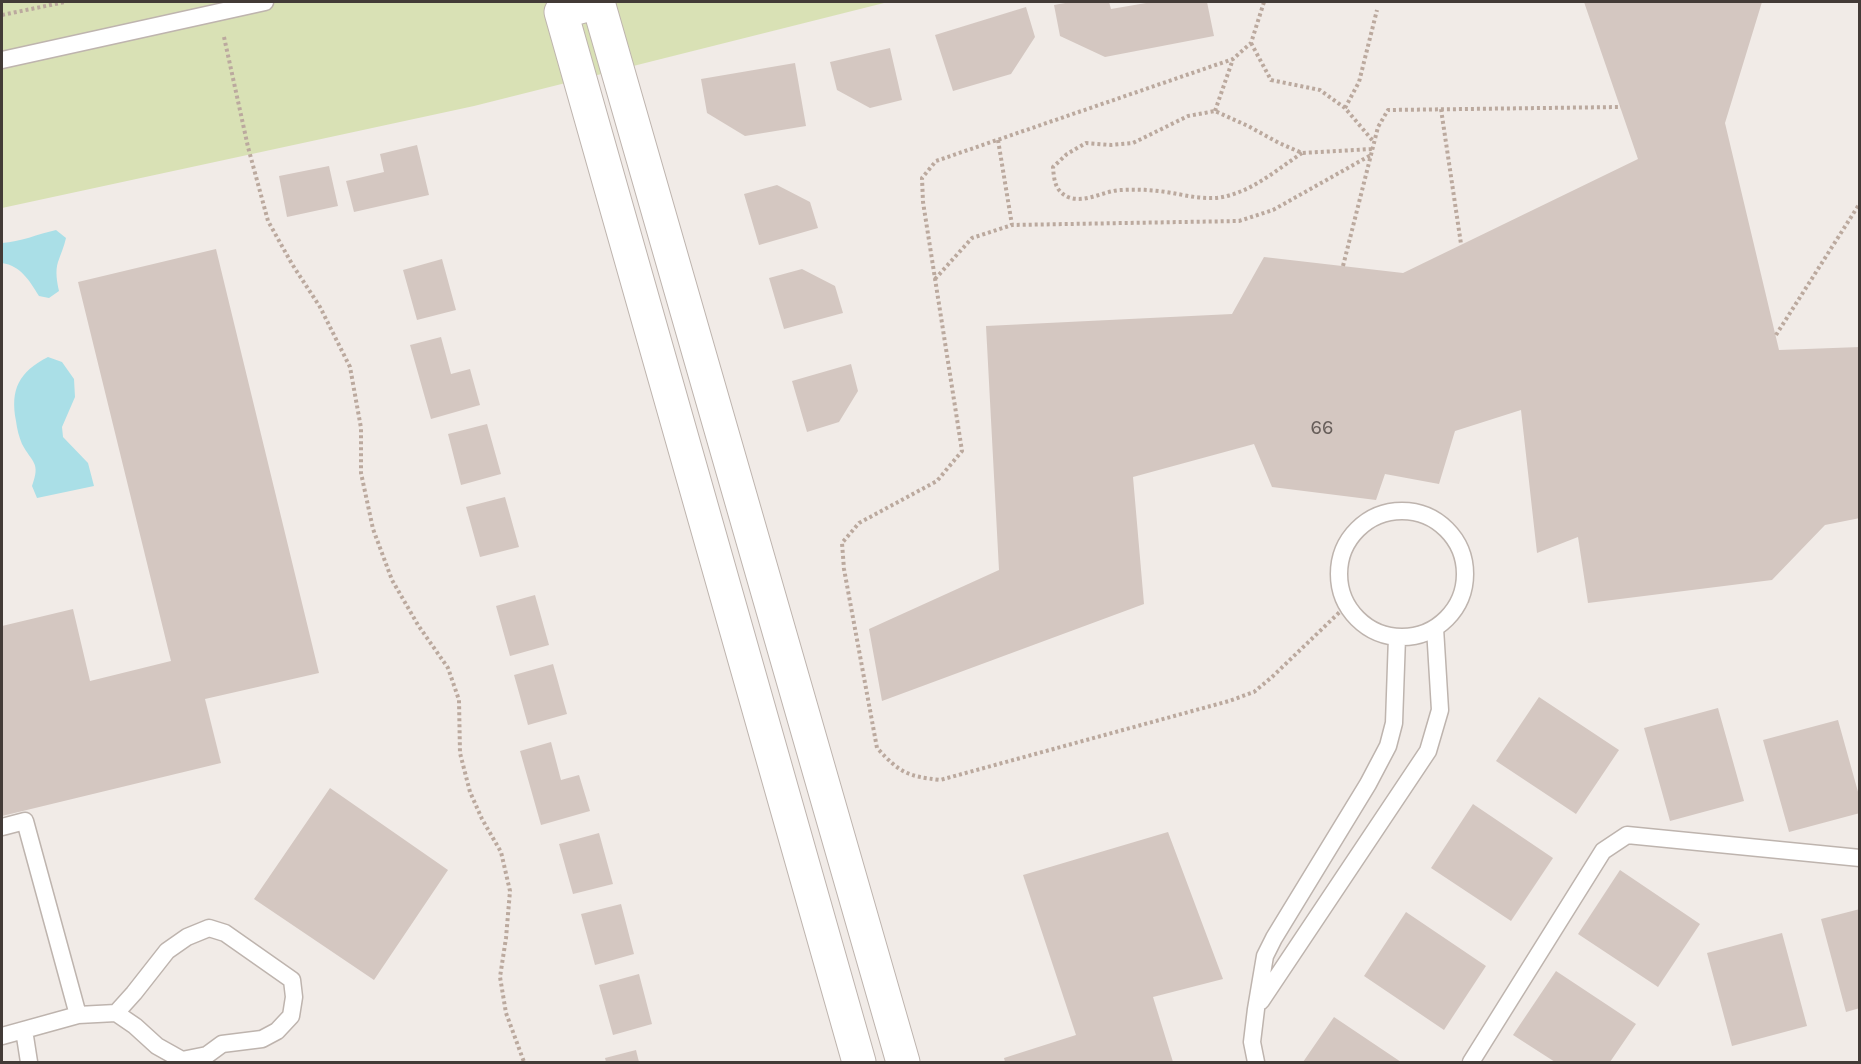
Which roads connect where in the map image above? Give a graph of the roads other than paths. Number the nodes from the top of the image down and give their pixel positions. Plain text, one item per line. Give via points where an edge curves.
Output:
1 (265, 2) edge
2 (2, 60) edge
3 (1435, 628) junction
4 (1397, 637) junction
5 (2, 827) edge
6 (1860, 858) edge
7 (1256, 1009) junction
8 (116, 1013) junction
9 (78, 1015) junction
10 (24, 1030) junction
11 (2, 1036) edge
12 (29, 1062) edge
13 (859, 1062) edge
14 (903, 1062) edge
15 (1256, 1062) edge
16 (1471, 1062) edge

1 - 2 lane
3 - 4 lane via 1417,636
3 - 4 lane via 1452,614 1462,595 1466,573 1462,552 1452,534 1435,519 1415,512 1394,511 1373,517 1356,530 1344,547 1339,566 1340,586 1347,605 1360,621 1377,632
3 - 7 lane via 1440,710 1428,751
4 - 7 lane via 1394,723 1388,746 1274,938 1265,956
5 - 9 lane via 25,821
6 - 16 lane via 1627,836 1603,850
7 - 15 lane via 1252,1042
8 - 8 lane via 157,1046 182,1060 207,1055 222,1044 262,1039 277,1031 291,1016 292,980 225,933 209,928 167,951
8 - 9 lane
9 - 10 lane
10 - 11 lane
10 - 12 lane
13 - 14 street via 561,12 598,2

